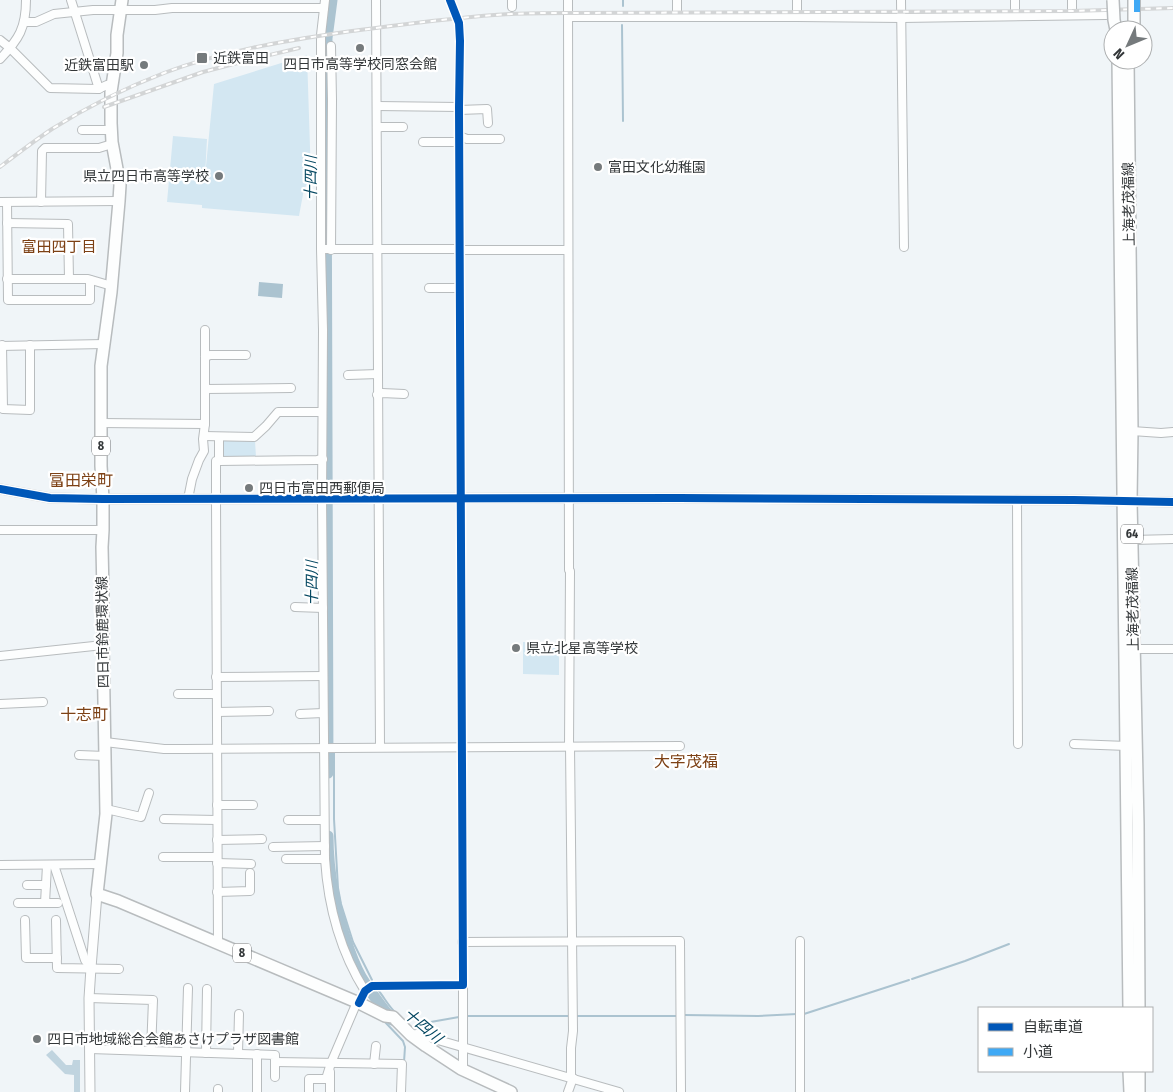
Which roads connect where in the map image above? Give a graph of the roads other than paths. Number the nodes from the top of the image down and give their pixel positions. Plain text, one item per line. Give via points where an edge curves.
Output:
1 (26, 0) edge
2 (71, 0) edge
3 (376, 0) edge
4 (450, 0) edge
5 (568, 0) edge
6 (676, 0) edge
7 (797, 0) edge
8 (901, 0) edge
9 (1015, 0) edge
10 (1072, 0) edge
11 (1113, 0) edge
12 (1119, 0) edge
13 (1128, 0) edge
14 (1134, 0) edge
15 (324, 4) edge
16 (122, 5) edge
17 (1015, 11) dead end
18 (74, 12) junction
19 (678, 12) dead end
20 (797, 12) dead end
21 (1072, 15) junction
22 (1106, 15) dead end
23 (568, 17) junction
24 (902, 18) junction
25 (1114, 20) edge
26 (1118, 20) edge
27 (1128, 20) edge
28 (1134, 20) edge
29 (24, 22) junction
30 (0, 40) edge
31 (331, 46) dead end
32 (10, 48) junction
33 (0, 59) edge
34 (1118, 70) edge
35 (1128, 70) edge
36 (1133, 70) edge
37 (113, 84) junction
38 (99, 89) junction
39 (1128, 102) junction
40 (377, 106) junction
41 (459, 108) junction
42 (488, 123) dead end
43 (403, 127) dead end
44 (377, 128) junction
45 (82, 130) dead end
46 (111, 130) junction
47 (459, 139) junction
48 (500, 139) dead end
49 (423, 142) dead end
50 (112, 144) junction
51 (119, 201) junction
52 (3, 202) edge
53 (41, 202) junction
54 (7, 223) junction
55 (904, 247) dead end
56 (326, 249) junction
57 (377, 250) junction
58 (459, 250) junction
59 (568, 250) junction
60 (7, 279) junction
61 (69, 279) junction
62 (90, 280) junction
63 (112, 286) junction
64 (429, 288) dead end
65 (460, 288) junction
66 (204, 330) dead end
67 (104, 344) junction
68 (30, 345) junction
69 (1, 346) edge
70 (246, 355) dead end
71 (204, 357) junction
72 (378, 374) junction
73 (348, 375) dead end
74 (291, 388) dead end
75 (205, 389) junction
76 (404, 394) dead end
77 (377, 396) junction
78 (322, 412) junction
79 (100, 423) junction
80 (205, 424) junction
81 (1132, 432) junction
82 (1173, 432) edge
83 (204, 436) junction
84 (219, 437) junction
85 (322, 459) junction
86 (219, 460) junction
87 (0, 489) edge
88 (323, 498) junction
89 (379, 498) junction
90 (460, 498) junction
91 (570, 498) junction
92 (188, 499) junction
93 (216, 499) junction
94 (1017, 499) junction
95 (103, 500) junction
96 (1127, 501) junction
97 (1173, 502) edge
98 (0, 530) edge
99 (103, 530) junction
100 (1132, 540) junction
101 (1173, 540) edge
102 (295, 608) dead end
103 (323, 608) junction
104 (103, 645) junction
105 (1134, 649) junction
106 (1173, 649) edge
107 (0, 656) edge
108 (323, 676) junction
109 (216, 677) junction
110 (178, 694) dead end
111 (216, 694) junction
112 (42, 702) dead end
113 (0, 704) edge
114 (217, 712) junction
115 (268, 712) dead end
116 (300, 714) dead end
117 (323, 714) junction
118 (105, 742) junction
119 (1018, 744) dead end
120 (1074, 744) dead end
121 (570, 746) junction
122 (680, 746) dead end
123 (1127, 746) junction
124 (380, 747) junction
125 (461, 747) junction
126 (217, 748) junction
127 (326, 748) junction
128 (79, 755) dead end
129 (105, 756) junction
130 (149, 793) dead end
131 (217, 805) junction
132 (253, 805) dead end
133 (106, 809) junction
134 (164, 819) dead end
135 (217, 820) junction
136 (288, 820) dead end
137 (324, 820) junction
138 (262, 839) dead end
139 (217, 840) junction
140 (324, 846) junction
141 (273, 847) dead end
142 (163, 857) dead end
143 (325, 859) junction
144 (217, 860) junction
145 (286, 860) dead end
146 (101, 864) junction
147 (251, 864) dead end
148 (50, 865) junction
149 (0, 866) edge
150 (250, 873) dead end
151 (27, 885) dead end
152 (46, 885) junction
153 (217, 892) junction
154 (97, 894) junction
155 (18, 903) dead end
156 (45, 903) junction
157 (58, 903) dead end
158 (25, 920) dead end
159 (56, 920) dead end
160 (800, 940) dead end
161 (571, 941) junction
162 (462, 942) junction
163 (218, 943) junction
164 (57, 958) junction
165 (91, 968) junction
166 (119, 969) dead end
167 (463, 985) junction
168 (188, 988) dead end
169 (207, 989) dead end
170 (365, 991) junction
171 (89, 998) junction
172 (358, 1003) junction
173 (1129, 1007) edge
174 (1139, 1007) edge
175 (239, 1014) dead end
176 (411, 1035) junction
177 (376, 1046) dead end
178 (463, 1047) junction
179 (90, 1049) junction
180 (151, 1051) junction
181 (186, 1052) junction
182 (206, 1053) junction
183 (238, 1053) junction
184 (256, 1054) junction
185 (275, 1062) junction
186 (308, 1062) junction
187 (331, 1064) junction
188 (374, 1064) junction
189 (461, 1069) junction
190 (1129, 1072) edge
191 (1139, 1072) edge
192 (274, 1077) dead end
193 (572, 1078) junction
194 (309, 1079) junction
195 (90, 1092) edge
196 (185, 1092) edge
197 (257, 1092) edge
198 (309, 1092) edge
199 (330, 1092) edge
200 (401, 1092) edge
201 (511, 1092) edge
202 (568, 1092) edge
203 (619, 1092) edge
204 (681, 1092) edge
205 (800, 1092) edge
206 (1130, 1092) edge
207 (1139, 1092) edge

1 - 29 street
2 - 18 street
3 - 40 street
4 - 41 street via 459,23
5 - 23 street
6 - 19 street
7 - 20 street
8 - 24 street
9 - 17 street
10 - 21 street
11 - 25 main road, bridge
12 - 26 main road
13 - 27 main road
14 - 28 main road, bridge
15 - 16 street via 155,10
15 - 56 street via 321,36
16 - 18 street
16 - 37 main road, 四日市鈴鹿環状線 / 8
18 - 29 street
18 - 38 street
21 - 22 street
21 - 24 street
23 - 24 street
23 - 59 street
24 - 55 street
29 - 32 street
30 - 32 street
31 - 56 street
32 - 33 street
32 - 38 street via 50,88
34 - 96 main road, 上海老茂福線 / 64
35 - 39 main road, 上海老茂福線 / 64
36 - 39 main road via 1133,96
37 - 38 street
37 - 46 main road, 四日市鈴鹿環状線 / 8
39 - 81 main road, 上海老茂福線 / 64
40 - 41 street
40 - 44 street
41 - 42 street via 487,109
41 - 47 street
43 - 44 street
44 - 57 street
45 - 46 street
46 - 50 main road, 四日市鈴鹿環状線 / 8
47 - 48 street
47 - 49 street
47 - 58 street
50 - 51 main road, 四日市鈴鹿環状線 / 8 via 120,186
50 - 53 street via 99,148 45,148 42,151
51 - 53 street
51 - 63 main road, 四日市鈴鹿環状線 / 8
52 - 53 street
52 - 54 street
54 - 60 street
54 - 61 street via 68,224
56 - 57 street
56 - 78 street
57 - 58 street
57 - 72 street
58 - 59 street
58 - 65 street
59 - 91 street
60 - 61 street
60 - 62 street via 8,300 90,300
61 - 62 street
62 - 63 street
63 - 67 main road, 四日市鈴鹿環状線 / 8
64 - 65 street
65 - 90 street
66 - 71 street
67 - 68 street
67 - 79 main road, 四日市鈴鹿環状線 / 8
68 - 69 street
68 - 69 street via 30,410 3,409
70 - 71 street
71 - 75 street
72 - 73 street
72 - 77 street
74 - 75 street
75 - 80 street
76 - 77 street via 382,393
77 - 89 street
78 - 84 street via 278,412 254,437
78 - 85 street
79 - 80 street
79 - 95 main road, 四日市鈴鹿環状線 / 8
80 - 83 street
81 - 82 street
81 - 96 main road, 上海老茂福線 / 64
83 - 84 street
83 - 92 street via 204,451 192,479
84 - 86 street
85 - 86 street
85 - 88 street
86 - 93 street via 216,460
87 - 95 street via 50,498
88 - 89 street
88 - 93 street
88 - 103 street
89 - 90 street
89 - 124 street
90 - 91 street
90 - 125 street
91 - 94 street
91 - 121 street
92 - 93 street
92 - 95 street
93 - 109 street
94 - 96 street
94 - 119 street
95 - 99 main road, 四日市鈴鹿環状線 / 8
96 - 97 street
96 - 100 main road, 上海老茂福線 / 64
96 - 123 main road, 上海老茂福線 / 64
98 - 99 street
99 - 104 main road, 四日市鈴鹿環状線 / 8
100 - 101 street
100 - 105 main road, 上海老茂福線 / 64
102 - 103 street
103 - 108 street
104 - 107 street
104 - 118 main road, 四日市鈴鹿環状線 / 8
105 - 106 street
105 - 174 main road, 上海老茂福線 / 64
108 - 109 street
108 - 117 street
109 - 111 street
110 - 111 street
111 - 114 street
112 - 113 street
114 - 115 street
114 - 126 street
116 - 117 street
117 - 127 street
118 - 126 street via 164,749
118 - 129 main road, 四日市鈴鹿環状線 / 8
120 - 123 street
121 - 122 street
121 - 125 street
121 - 161 street
123 - 173 main road, 上海老茂福線 / 64
124 - 125 street
124 - 127 street
125 - 162 street
126 - 127 street
126 - 131 street
127 - 137 street
128 - 129 street
129 - 133 main road, 四日市鈴鹿環状線 / 8
130 - 133 street via 142,817
131 - 132 street
131 - 135 street
133 - 146 main road, 四日市鈴鹿環状線 / 8
134 - 135 street
135 - 139 street
136 - 137 street
137 - 140 street
138 - 139 street
139 - 144 street
140 - 141 street
140 - 143 street
142 - 144 street
143 - 145 street
143 - 170 street via 333,915 348,958
144 - 147 street
144 - 153 street
146 - 148 street
146 - 154 main road, 四日市鈴鹿環状線 / 8
148 - 149 street
148 - 152 street
148 - 165 street
150 - 153 street via 250,891
151 - 152 street
152 - 156 street
153 - 163 street
154 - 163 main road, 8
154 - 165 street
155 - 156 street
156 - 157 street
158 - 164 street via 26,958
159 - 164 street
160 - 205 street
161 - 162 street
161 - 193 street
161 - 204 street via 680,941
162 - 167 street
163 - 172 main road, 8
164 - 165 street via 57,968
165 - 166 street
165 - 171 street
167 - 170 street via 372,986
167 - 178 street
168 - 181 street
169 - 182 street
170 - 172 street
171 - 179 street
171 - 180 street via 153,1000
172 - 176 main road, 8 via 389,1017
172 - 187 street
175 - 183 street
176 - 178 street
176 - 189 main road, 8
177 - 188 street
178 - 189 street
178 - 193 street
179 - 180 street
179 - 195 street
180 - 181 street
181 - 182 street
181 - 196 street
182 - 183 street
183 - 184 street
184 - 185 street via 275,1054
184 - 197 street
185 - 186 street
185 - 192 street
186 - 187 street
186 - 194 street
187 - 188 street
187 - 194 street via 326,1079
187 - 199 street
188 - 200 street via 402,1064
189 - 201 main road, 8
190 - 206 main road
191 - 207 main road
193 - 202 street
193 - 203 street
194 - 198 street

